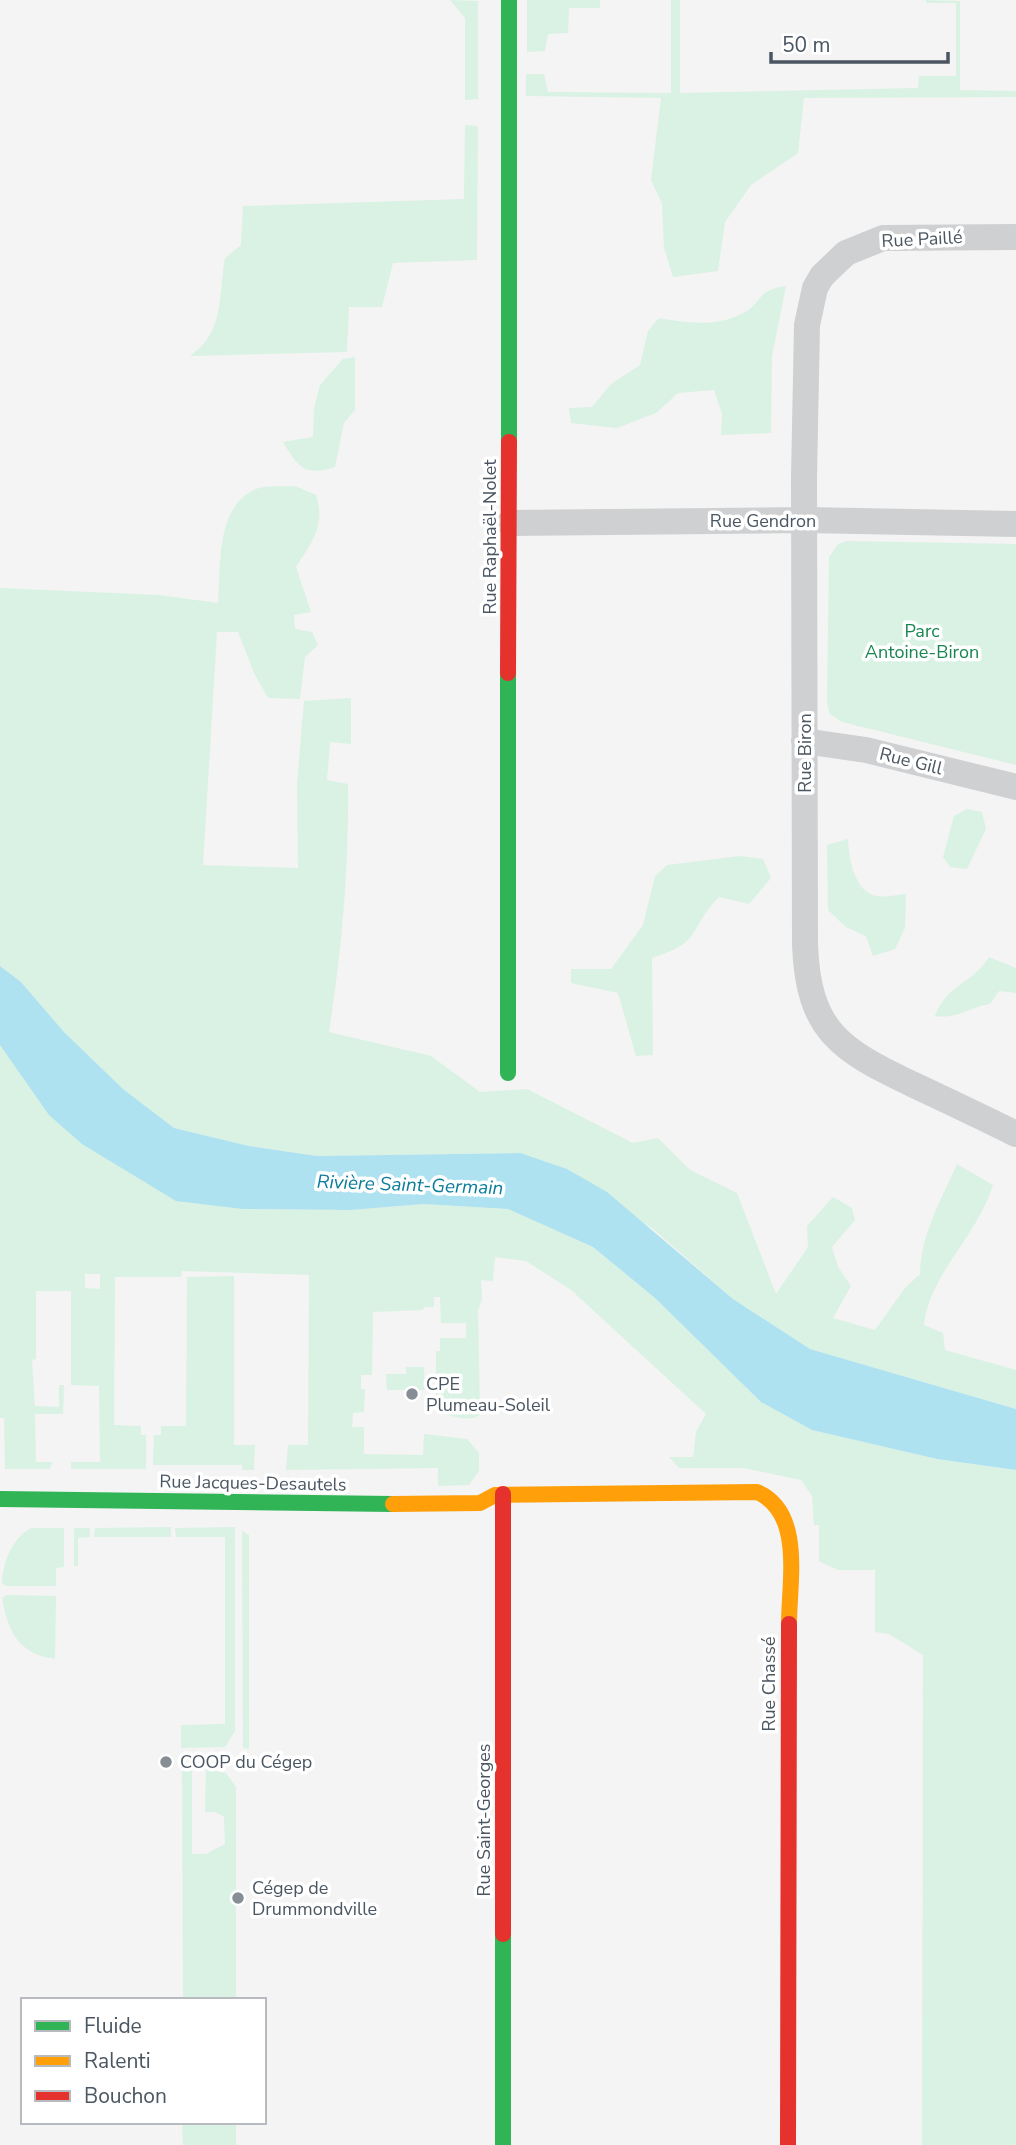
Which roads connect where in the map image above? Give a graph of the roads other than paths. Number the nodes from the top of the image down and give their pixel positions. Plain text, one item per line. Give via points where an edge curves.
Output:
1 (509, 0) edge
2 (1016, 237) edge
3 (834, 262) joint
4 (805, 520) junction
5 (509, 523) junction
6 (1016, 524) edge
7 (804, 741) junction
8 (1016, 787) edge
9 (508, 1073) dead end
10 (1016, 1134) edge
11 (503, 1494) junction
12 (0, 1499) edge
13 (503, 2145) edge
14 (788, 2145) edge

1 - 5 street, Rue Raphaël-Nolet
2 - 3 street, Rue Paillé via 883,238 860,245
3 - 4 street, Rue Biron via 815,288 807,324
4 - 5 street, Rue Gendron
4 - 6 street, Rue Gendron
4 - 7 street, Rue Biron
5 - 9 street, Rue Raphaël-Nolet
7 - 8 street, Rue Gill via 866,750
7 - 10 street, Rue Biron via 806,970 822,1021 862,1059
11 - 12 street, Rue Jacques-Desautels via 473,1504
11 - 13 street, Rue Saint-Georges
11 - 14 street, Rue Chassé via 749,1490 771,1499 786,1517

